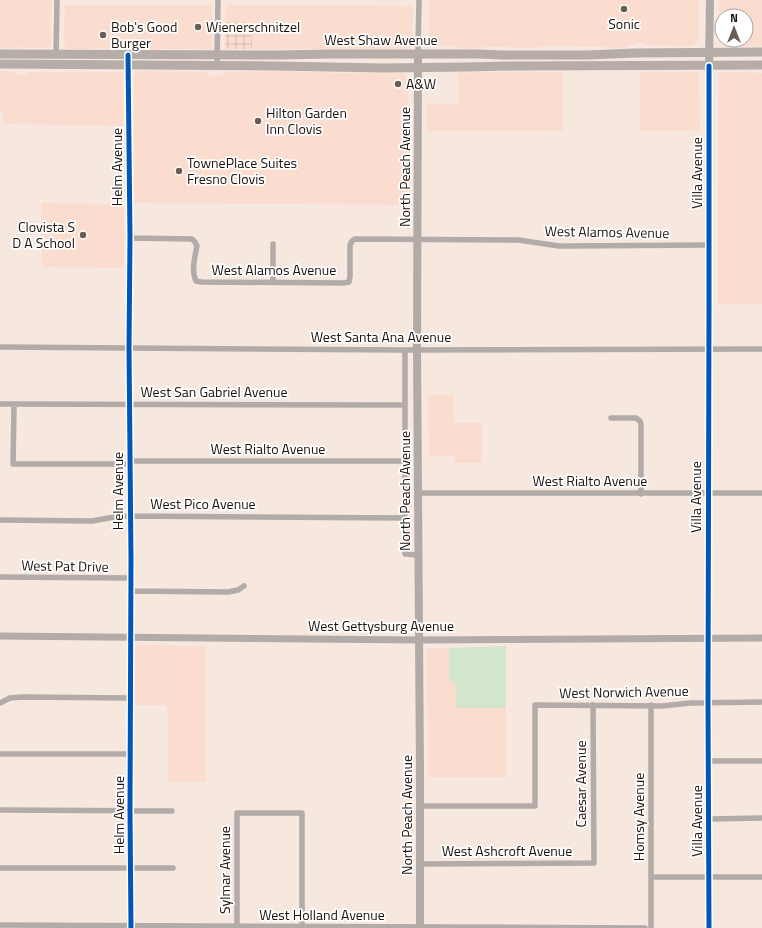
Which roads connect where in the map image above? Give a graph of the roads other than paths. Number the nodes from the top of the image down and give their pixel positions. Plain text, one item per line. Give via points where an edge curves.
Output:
1 (57, 0) edge
2 (218, 0) edge
3 (420, 0) edge
4 (710, 0) edge
5 (709, 52) junction
6 (762, 52) edge
7 (0, 54) edge
8 (56, 54) junction
9 (128, 54) junction
10 (418, 54) junction
11 (217, 55) junction
12 (564, 55) junction
13 (0, 64) edge
14 (56, 64) junction
15 (128, 65) junction
16 (217, 65) junction
17 (762, 65) edge
18 (514, 66) junction
19 (709, 66) junction
20 (418, 68) junction
21 (130, 238) junction
22 (418, 240) junction
23 (273, 244) dead end
24 (708, 245) junction
25 (273, 282) junction
26 (0, 347) edge
27 (129, 348) junction
28 (709, 349) junction
29 (762, 349) edge
30 (405, 350) junction
31 (417, 350) junction
32 (0, 404) edge
33 (14, 404) junction
34 (130, 404) junction
35 (404, 405) junction
36 (611, 418) dead end
37 (405, 461) junction
38 (130, 462) junction
39 (419, 493) junction
40 (708, 493) junction
41 (762, 493) edge
42 (641, 494) junction
43 (130, 516) junction
44 (405, 518) junction
45 (0, 520) edge
46 (418, 555) junction
47 (0, 577) edge
48 (130, 578) junction
49 (244, 586) dead end
50 (130, 591) junction
51 (0, 636) edge
52 (130, 637) junction
53 (708, 638) junction
54 (762, 638) edge
55 (419, 640) junction
56 (130, 698) junction
57 (762, 702) edge
58 (0, 703) edge
59 (708, 703) junction
60 (593, 705) junction
61 (651, 705) junction
62 (0, 754) edge
63 (131, 754) junction
64 (762, 760) edge
65 (708, 761) junction
66 (420, 806) junction
67 (0, 810) edge
68 (130, 811) junction
69 (172, 811) dead end
70 (762, 818) edge
71 (709, 819) junction
72 (594, 863) joint
73 (420, 864) junction
74 (0, 868) edge
75 (173, 868) dead end
76 (131, 869) junction
77 (651, 877) junction
78 (709, 877) junction
79 (762, 877) edge
80 (0, 925) edge
81 (17, 927) edge
82 (131, 927) edge
83 (237, 927) junction
84 (255, 927) edge
85 (302, 927) junction
86 (420, 928) edge
87 (645, 928) edge
88 (651, 928) edge
89 (709, 928) edge

1 - 8 street
2 - 11 street
3 - 10 street
4 - 5 main road, Villa Avenue
5 - 6 main road, West Shaw Avenue
5 - 12 main road, West Shaw Avenue
5 - 19 main road, Villa Avenue
7 - 8 main road, West Shaw Avenue
8 - 9 main road, West Shaw Avenue
8 - 14 street
9 - 11 main road, West Shaw Avenue
9 - 15 street, Helm Avenue
10 - 11 main road, West Shaw Avenue
10 - 12 main road, West Shaw Avenue
10 - 20 main road, North Peach Avenue
11 - 16 street
12 - 18 main road via 556,61 520,61
13 - 14 main road, West Shaw Avenue
14 - 15 main road, West Shaw Avenue
15 - 16 main road, West Shaw Avenue
15 - 21 street, Helm Avenue
16 - 20 main road, West Shaw Avenue
17 - 19 main road, West Shaw Avenue
18 - 19 main road, West Shaw Avenue
18 - 20 main road, West Shaw Avenue
19 - 24 street, Villa Avenue
20 - 22 main road, North Peach Avenue
21 - 25 street, West Alamos Avenue via 192,239 197,246 193,272 196,281
21 - 27 street, Helm Avenue
22 - 24 street, West Alamos Avenue via 518,240 559,246
22 - 25 street, West Alamos Avenue via 355,239 350,245 348,282
22 - 31 main road, North Peach Avenue
23 - 25 street
24 - 28 street, Villa Avenue
26 - 27 street, West Santa Ana Avenue
27 - 30 street, West Santa Ana Avenue
27 - 34 street, Helm Avenue
28 - 29 street, West Santa Ana Avenue
28 - 31 street, West Santa Ana Avenue
28 - 40 street, Villa Avenue
30 - 31 street, West Santa Ana Avenue
30 - 35 street
31 - 39 main road, North Peach Avenue
32 - 33 street, West San Gabriel Avenue
33 - 34 street, West San Gabriel Avenue
33 - 38 street, West Rialto Avenue via 13,464
34 - 35 street, West San Gabriel Avenue
34 - 38 street, Helm Avenue
35 - 37 street
36 - 42 street via 636,418 640,421
37 - 38 street, West Rialto Avenue
37 - 44 street
38 - 43 street, Helm Avenue
39 - 42 street, West Rialto Avenue
39 - 46 main road, North Peach Avenue
40 - 41 street, West Rialto Avenue
40 - 42 street, West Rialto Avenue
40 - 53 street, Villa Avenue
43 - 44 street, West Pico Avenue
43 - 45 street, West Pico Avenue via 92,521
43 - 48 street, Helm Avenue
44 - 46 street via 405,554
46 - 55 main road, North Peach Avenue
47 - 48 street, West Pat Drive
48 - 50 street, Helm Avenue
49 - 50 street via 228,592
50 - 52 street, Helm Avenue
51 - 52 street, West Gettysburg Avenue
52 - 55 street, West Gettysburg Avenue
52 - 56 street, Helm Avenue
53 - 54 street, West Gettysburg Avenue
53 - 55 street, West Gettysburg Avenue
53 - 59 street, Villa Avenue
55 - 66 main road, North Peach Avenue
56 - 58 street via 22,697 10,698
56 - 63 street, Helm Avenue
57 - 59 street, West Norwich Avenue
59 - 61 street, West Norwich Avenue
59 - 65 street, Villa Avenue
60 - 61 street, West Norwich Avenue
60 - 66 street, West Norwich Avenue via 535,705 535,806
60 - 72 street, Caesar Avenue
61 - 77 street, Homsy Avenue
62 - 63 street
63 - 68 street, Helm Avenue
64 - 65 street
65 - 71 street, Villa Avenue
66 - 73 main road, North Peach Avenue
67 - 68 street
68 - 69 street
68 - 76 street, Helm Avenue
70 - 71 street
71 - 78 street, Villa Avenue
72 - 73 street, West Ashcroft Avenue
73 - 86 main road, North Peach Avenue
74 - 76 street
75 - 76 street
76 - 82 street, Helm Avenue
77 - 78 street
77 - 88 street, Homsy Avenue
78 - 79 street
78 - 89 street, Villa Avenue
80 - 81 street, West Holland Avenue
81 - 82 street, West Holland Avenue
82 - 83 street, West Holland Avenue
83 - 84 street, West Holland Avenue
83 - 85 street, Sylmar Avenue via 237,813 302,813
84 - 85 street, West Holland Avenue
85 - 86 street, West Holland Avenue
86 - 87 street, West Holland Avenue

